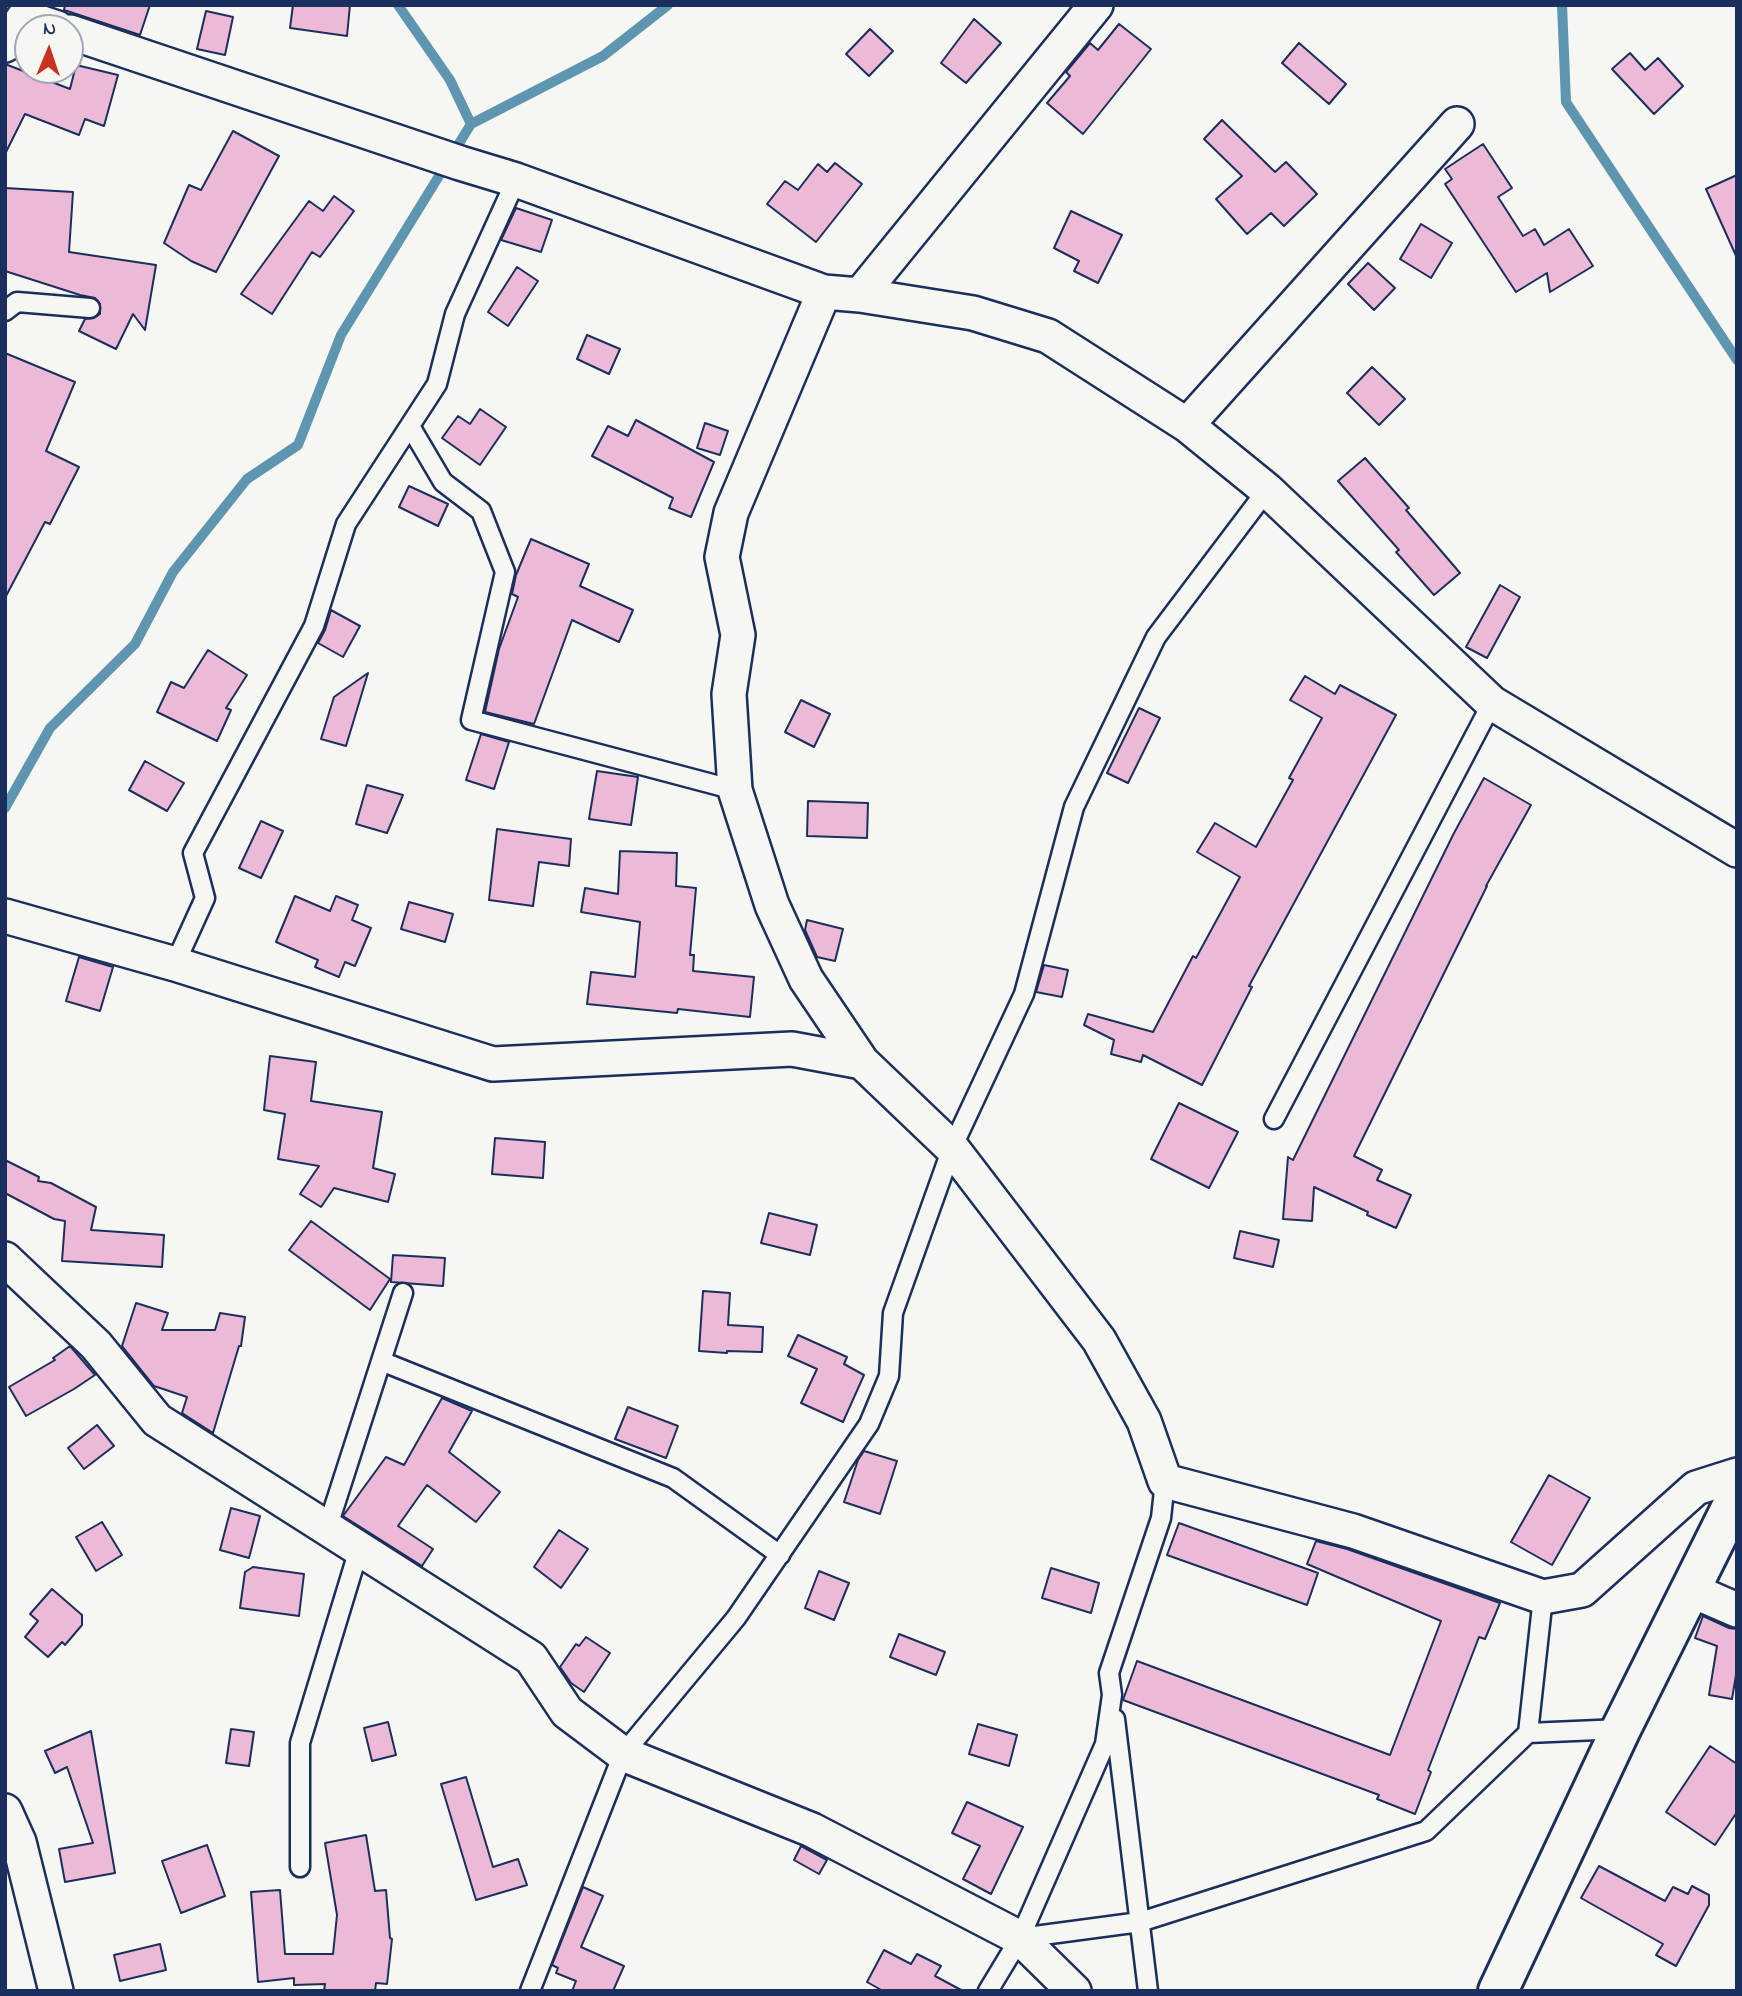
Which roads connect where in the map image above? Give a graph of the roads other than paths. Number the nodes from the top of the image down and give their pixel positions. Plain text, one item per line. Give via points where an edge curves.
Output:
1 (1096, 5) edge
2 (21, 9) edge
3 (84, 37) edge
4 (5, 45) edge
5 (1457, 124) dead end
6 (516, 180) junction
7 (824, 292) junction
8 (860, 295) junction
9 (90, 308) dead end
10 (5, 311) edge
11 (1187, 425) junction
12 (410, 426) junction
13 (1267, 490) junction
14 (1492, 703) junction
15 (735, 790) junction
16 (1737, 850) edge
17 (5, 916) edge
18 (175, 964) junction
19 (862, 1062) junction
20 (1274, 1119) dead end
21 (952, 1148) junction
22 (5, 1259) edge
23 (403, 1293) dead end
24 (381, 1361) junction
25 (1737, 1475) edge
26 (1165, 1481) junction
27 (1737, 1496) edge
28 (327, 1529) junction
29 (359, 1549) junction
30 (780, 1555) junction
31 (1691, 1590) junction
32 (1543, 1597) junction
33 (1737, 1610) edge
34 (1112, 1695) junction
35 (1621, 1729) junction
36 (1528, 1733) junction
37 (623, 1754) junction
38 (5, 1811) edge
39 (300, 1867) dead end
40 (1140, 1922) junction
41 (1020, 1938) junction
42 (56, 1991) edge
43 (530, 1991) edge
44 (988, 1991) edge
45 (1074, 1991) edge
46 (1148, 1991) edge
47 (1498, 1991) edge

1 - 8 street
2 - 4 street
3 - 6 street
5 - 11 street
6 - 7 street
6 - 12 lane via 455,314 438,384
7 - 8 street
7 - 15 street via 731,513 722,556 738,635 729,694
8 - 11 street via 973,313 1048,336
9 - 10 lane via 17,302
11 - 13 street
12 - 15 lane via 443,482 481,511 505,572 471,720
12 - 18 lane via 346,524 314,626 193,853 205,898
13 - 14 street
13 - 21 lane via 1156,637 1074,807 1024,994
14 - 16 street
14 - 20 lane
15 - 19 street via 772,905 806,979
17 - 18 street
18 - 19 street via 493,1064 792,1049
19 - 21 street
21 - 26 street via 1099,1340 1144,1420
21 - 30 lane via 893,1313 889,1376 869,1424
22 - 28 street via 96,1345 157,1420
23 - 24 lane
24 - 28 lane
24 - 30 lane via 673,1478
25 - 32 street via 1696,1488 1582,1590
26 - 32 street via 1353,1531
26 - 34 lane via 1161,1518 1109,1673
27 - 31 street
28 - 29 street
29 - 37 street via 531,1658 567,1712
29 - 39 lane via 300,1743
30 - 37 lane via 736,1618
31 - 33 street
31 - 35 street
32 - 36 lane
34 - 40 lane
34 - 41 lane via 1105,1744
35 - 36 lane
35 - 47 street
36 - 40 lane via 1426,1831
37 - 41 street via 812,1830
37 - 43 lane
38 - 42 street via 19,1842
40 - 41 lane
40 - 46 lane
41 - 44 lane
41 - 45 street

